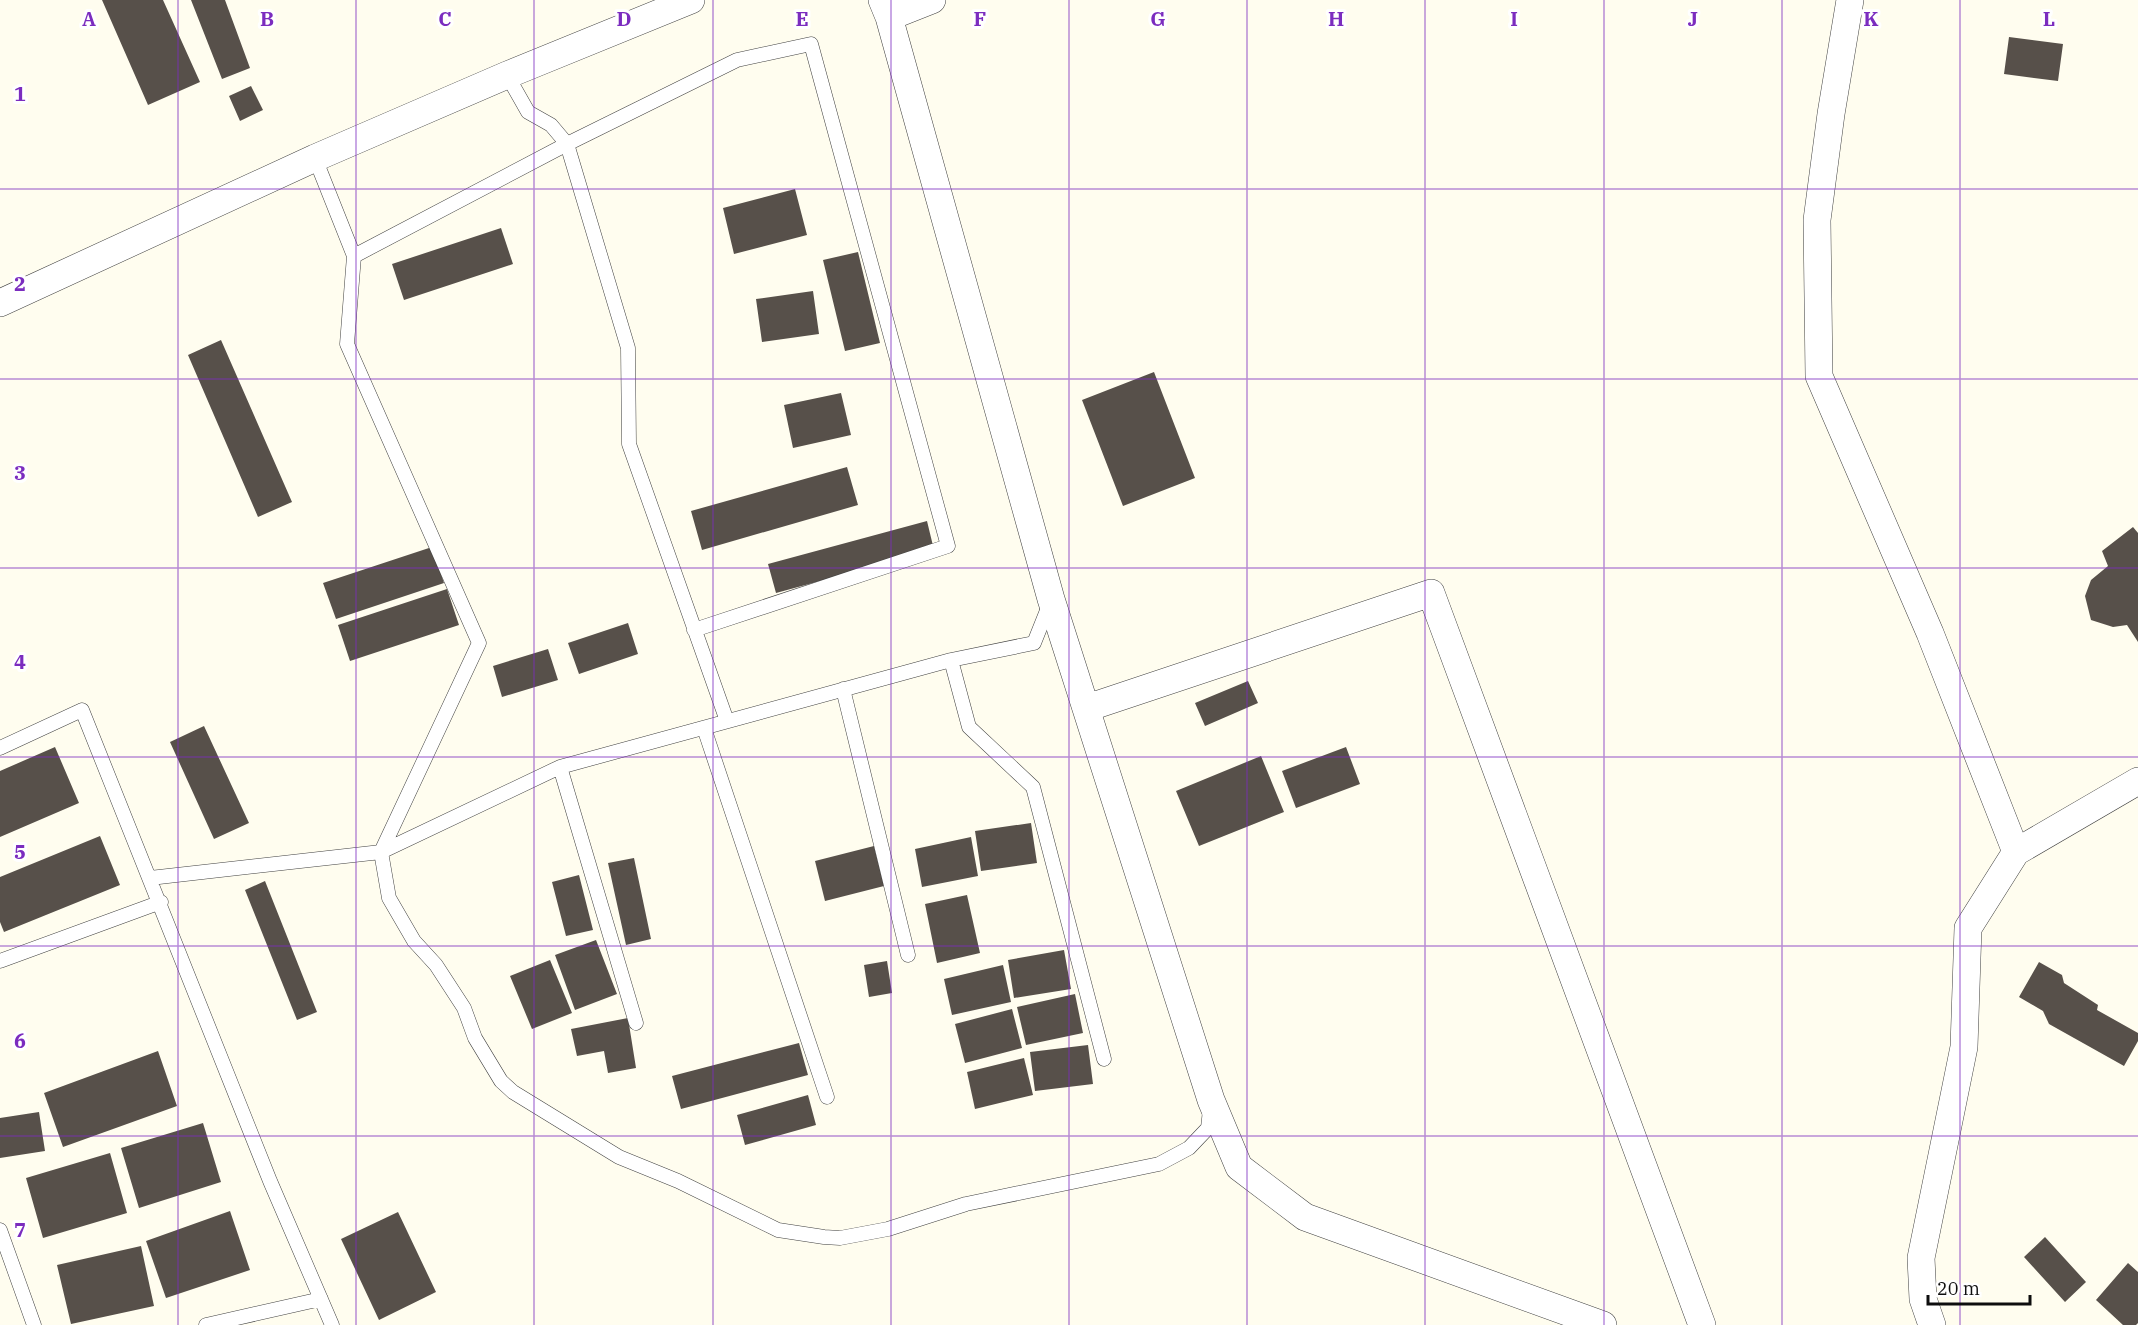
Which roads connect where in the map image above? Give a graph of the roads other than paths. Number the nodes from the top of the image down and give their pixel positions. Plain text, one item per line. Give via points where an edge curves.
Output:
1 (691, 0) edge
2 (933, 0) edge
3 (1850, 0) edge
4 (885, 8) edge
5 (507, 75) junction
6 (567, 144) junction
7 (315, 158) junction
8 (354, 256) junction
9 (0, 303) edge
10 (1051, 599) junction
11 (694, 630) junction
12 (951, 660) junction
13 (843, 690) junction
14 (1087, 708) junction
15 (727, 721) junction
16 (704, 728) junction
17 (0, 748) edge
18 (560, 766) junction
19 (2138, 781) edge
20 (381, 852) junction
21 (2016, 852) junction
22 (150, 878) junction
23 (161, 902) junction
24 (908, 955) dead end
25 (0, 961) edge
26 (636, 1023) dead end
27 (1104, 1059) dead end
28 (826, 1097) dead end
29 (1211, 1100) junction
30 (0, 1230) edge
31 (321, 1299) junction
32 (34, 1325) edge
33 (206, 1325) edge
34 (332, 1325) edge
35 (1603, 1325) edge
36 (1702, 1325) edge
37 (1932, 1325) edge

1 - 5 street
2 - 4 street
3 - 21 street via 1817,220 1819,376 1930,633
4 - 10 street
5 - 6 lane via 528,112 551,125
5 - 7 street
6 - 8 lane
6 - 11 lane via 628,348 629,444
6 - 11 lane via 737,60 811,44 948,546
7 - 8 lane
7 - 9 street
8 - 20 lane via 347,344 479,643
10 - 12 lane via 1034,643
10 - 14 street
11 - 15 lane
12 - 13 lane
12 - 27 lane via 969,727 1033,787
13 - 15 lane
13 - 24 lane
14 - 29 street
14 - 36 street via 1431,593
15 - 16 lane
16 - 18 lane
16 - 28 lane
17 - 22 lane via 82,710
18 - 20 lane
18 - 26 lane
19 - 21 street
20 - 22 lane
20 - 29 lane via 389,898 414,941 436,964 464,1008 475,1038 501,1081 619,1157 778,1230 840,1238 888,1229 966,1204 1158,1164 1189,1148 1208,1128
21 - 37 street via 1968,928 1964,1047 1921,1258 1923,1299
22 - 23 lane
23 - 25 lane
23 - 31 lane via 270,1181
29 - 35 street via 1239,1167 1305,1217
30 - 32 lane
31 - 33 lane
31 - 34 lane

